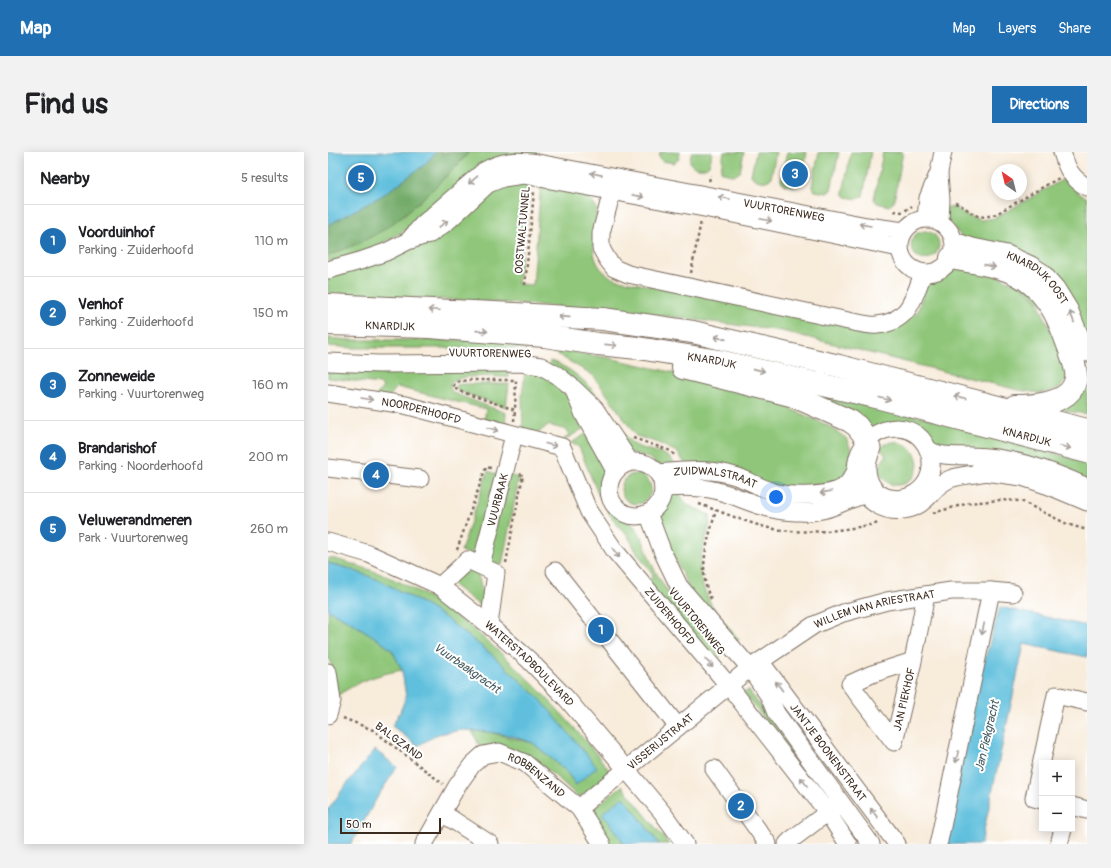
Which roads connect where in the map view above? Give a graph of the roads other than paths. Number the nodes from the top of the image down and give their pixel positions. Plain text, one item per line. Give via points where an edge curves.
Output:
1 (943, 152) edge
2 (1062, 152) edge
3 (939, 172) junction
4 (614, 184) junction
5 (1087, 187) edge
6 (705, 201) junction
7 (933, 220) junction
8 (904, 231) junction
9 (408, 241) junction
10 (899, 248) junction
11 (953, 249) junction
12 (328, 270) edge
13 (922, 273) junction
14 (328, 305) edge
15 (328, 324) edge
16 (638, 348) junction
17 (1087, 353) edge
18 (328, 362) edge
19 (572, 387) junction
20 (328, 393) edge
21 (997, 407) junction
22 (1076, 425) edge
23 (1087, 430) edge
24 (514, 435) junction
25 (928, 449) junction
26 (1087, 452) edge
27 (861, 454) junction
28 (630, 462) junction
29 (328, 468) edge
30 (615, 471) junction
31 (420, 479) dead end
32 (682, 479) junction
33 (661, 480) junction
34 (930, 485) junction
35 (1087, 487) edge
36 (873, 497) junction
37 (1087, 502) edge
38 (642, 515) junction
39 (328, 542) edge
40 (481, 565) junction
41 (555, 571) dead end
42 (440, 586) junction
43 (991, 591) junction
44 (1013, 593) dead end
45 (926, 595) junction
46 (489, 625) junction
47 (913, 662) junction
48 (328, 672) edge
49 (745, 673) junction
50 (1087, 702) edge
51 (329, 713) edge
52 (678, 727) junction
53 (626, 769) junction
54 (714, 769) dead end
55 (1039, 799) edge
56 (1075, 807) edge
57 (579, 808) junction
58 (834, 808) junction
59 (1087, 810) edge
60 (442, 814) junction
61 (1062, 832) edge
62 (424, 844) edge
63 (490, 844) edge
64 (602, 844) edge
65 (686, 844) edge
66 (768, 844) edge
67 (788, 844) edge
68 (848, 844) edge
69 (871, 844) edge
70 (897, 844) edge
71 (938, 844) edge
72 (1059, 844) edge

1 - 3 street
2 - 5 street via 1070,172 1076,180
3 - 7 street via 942,200
3 - 7 street via 928,198
4 - 6 street, VUURTORENWEG
9 -> 4 street, VUURTORENWEG via 430,234 488,184 499,179 523,175
4 -> 9 street, VUURTORENWEG via 538,163 506,161 494,165 474,178
4 - 13 street via 601,233 600,248 614,268 628,274 877,325 895,320 905,313 911,305
8 -> 6 street, VUURTORENWEG
6 -> 10 street, VUURTORENWEG
7 - 8 street via 913,222
7 - 11 street via 948,228 952,234
8 - 10 street
9 - 12 street, VUURTORENWEG via 380,254
10 - 13 street via 907,264
11 - 13 street via 946,265 940,270
17 -> 11 street, KNARDIJK OOST via 1069,309 1042,272 1007,254 973,247
11 -> 21 main road via 1016,273 1030,283 1054,310 1075,367 1076,378 1066,395 1044,403
21 -> 14 main road, KNARDIJK via 839,366 692,332 603,319
15 -> 16 main road, KNARDIJK via 429,327 544,336
16 -> 26 main road, KNARDIJK via 719,361 873,396
16 - 27 main road via 680,367 791,395 834,414 855,438
18 - 19 street, VUURTORENWEG via 521,363 541,366
19 - 28 street, VUURTORENWEG via 595,409
19 - 30 street, VUURTORENWEG via 584,415
20 -> 24 street, NOORDERHOOFD via 405,405
21 - 22 main road, KNARDIJK
22 - 23 main road, KNARDIJK
24 - 40 street, VUURBAAK
24 -> 49 street, ZUIDERHOOFD via 562,447 589,512 614,551
25 - 27 street, ZUIDWALSTRAAT via 915,434 896,428 877,432
25 - 34 street via 931,462
25 - 35 street via 938,455 991,456 1024,463
27 -> 32 street, ZUIDWALSTRAAT via 851,479 845,486 826,493 796,495 774,492 729,474 706,469
27 - 36 street via 860,486
27 - 36 street via 872,448 867,462
28 - 30 street
28 - 33 street via 650,465
29 - 31 street
30 - 38 street via 609,482 609,495 615,506 624,514
32 - 33 street, ZUIDWALSTRAAT
32 - 36 street, ZUIDWALSTRAAT via 776,510 814,512
33 - 38 street via 662,498 656,507
34 - 36 street via 924,501 904,510 889,510
34 - 37 street via 951,478 989,472 1022,477
38 - 49 street, VUURTORENWEG via 653,558 670,590
39 - 42 street, WATERSTADBOULEVARD via 369,554
40 - 42 street via 468,560
40 - 46 street via 496,573
41 - 52 street
42 - 46 street, WATERSTADBOULEVARD
43 - 44 street, WILLEM VAN ARIESTRAAT
43 - 45 street, WILLEM VAN ARIESTRAAT via 950,591
43 -> 71 street
45 - 47 street, JAN PIEKHOF
45 - 49 street, WILLEM VAN ARIESTRAAT via 887,601 844,613 814,625
46 - 53 street, WATERSTADBOULEVARD via 528,659 567,699
47 - 47 street, JAN PIEKHOF via 872,674 850,684 894,742
48 - 51 street via 332,701
49 - 52 street, VISSERIJSTRAAT
58 -> 49 street, ZUIDERHOOFD
49 - 58 street, VUURTORENWEG via 762,703 776,713
70 -> 49 street, JANTJE BOONENSTRAAT
50 - 55 street via 1056,695 1034,798
52 - 53 street, VISSERIJSTRAAT
53 - 57 street, VISSERIJSTRAAT
53 - 65 street, WATERSTADBOULEVARD
54 - 66 street
56 - 59 street
57 - 60 street, ROBBENZAND via 525,763 499,752 483,755 472,766 453,792
57 - 64 street, ROBBENZAND
58 - 67 street
58 - 68 street
58 - 69 street, VUURTORENWEG
60 - 62 street, ROBBENZAND
60 - 63 street
61 - 72 street

